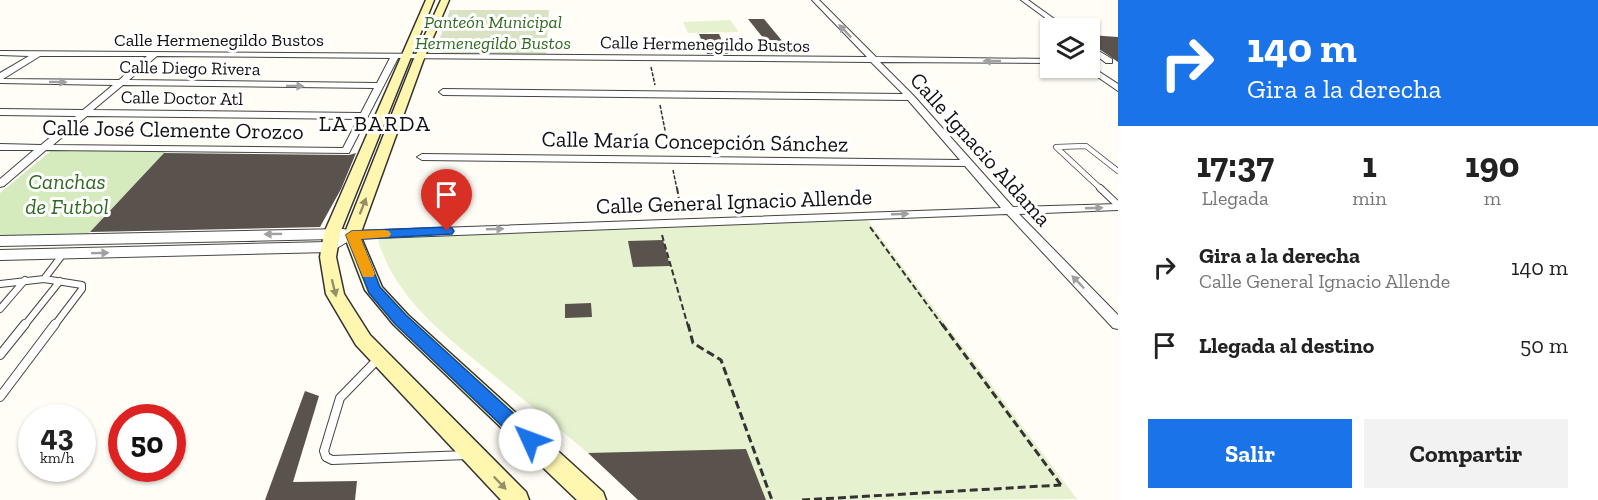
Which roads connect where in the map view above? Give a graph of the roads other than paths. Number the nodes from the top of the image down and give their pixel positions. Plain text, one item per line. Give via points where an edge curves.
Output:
1 (430, 0) edge
2 (445, 0) edge
3 (815, 0) edge
4 (1024, 0) edge
5 (1049, 18) edge
6 (0, 53) edge
7 (38, 54) junction
8 (155, 54) junction
9 (1100, 55) edge
10 (406, 56) junction
11 (1040, 61) edge
12 (1100, 61) edge
13 (874, 62) junction
14 (1100, 75) edge
15 (0, 79) edge
16 (122, 84) junction
17 (379, 86) junction
18 (1118, 88) edge
19 (443, 92) dead end
20 (910, 97) junction
21 (0, 112) edge
22 (87, 114) junction
23 (363, 116) junction
24 (0, 147) edge
25 (45, 148) junction
26 (422, 157) dead end
27 (967, 163) junction
28 (1118, 171) edge
29 (0, 184) edge
30 (1118, 206) edge
31 (1010, 211) junction
32 (352, 235) junction
33 (331, 240) junction
34 (0, 241) edge
35 (63, 254) junction
36 (0, 255) edge
37 (44, 279) junction
38 (25, 280) junction
39 (60, 281) junction
40 (0, 284) edge
41 (0, 309) edge
42 (1118, 324) edge
43 (0, 355) edge
44 (380, 358) junction
45 (0, 397) edge
46 (474, 455) junction
47 (517, 500) edge
48 (594, 500) edge

1 - 10 main road
2 - 10 main road
13 -> 3 street, Calle Ignacio Aldama
4 - 5 street
6 - 7 street, Calle Hermenegildo Bustos
7 - 8 street, Calle Hermenegildo Bustos
7 - 15 street
8 - 10 street, Calle Hermenegildo Bustos
8 - 16 street
9 - 12 street via 1108,61
10 - 13 street, Calle Hermenegildo Bustos
10 - 17 street
32 -> 10 main road
10 - 33 main road
11 -> 13 street, Calle Hermenegildo Bustos
13 - 20 street, Calle Ignacio Aldama
14 - 18 street
15 -> 16 street, Calle Diego Rivera
16 -> 17 street, Calle Diego Rivera
16 - 22 street
17 - 23 street
19 - 20 street
20 - 27 street, Calle Ignacio Aldama
21 - 22 street, Calle Doctor Atl
22 - 23 street, Calle Doctor Atl
22 - 25 street
23 - 25 street, Calle José Clemente Orozco via 346,151
24 - 25 street, Calle José Clemente Orozco
25 - 29 street
26 - 27 street, Calle María Concepción Sánchez
27 - 31 street, Calle Ignacio Aldama
28 - 30 lane via 1086,146 1056,147
31 -> 30 street, Calle General Ignacio Allende
32 -> 31 street, Calle General Ignacio Allende
42 -> 31 street, Calle Ignacio Aldama
32 - 33 street
32 - 48 main road via 374,290 401,320
33 -> 34 street
35 -> 33 street
33 -> 44 main road via 328,257 335,294 363,340
35 - 36 street
35 - 37 lane
37 - 38 lane
37 - 39 lane
38 - 40 lane
38 - 41 lane
39 - 43 lane
39 - 45 lane via 82,285 82,289
44 - 46 main road
44 - 46 lane via 340,398 324,451 326,457 332,460
46 -> 47 main road

